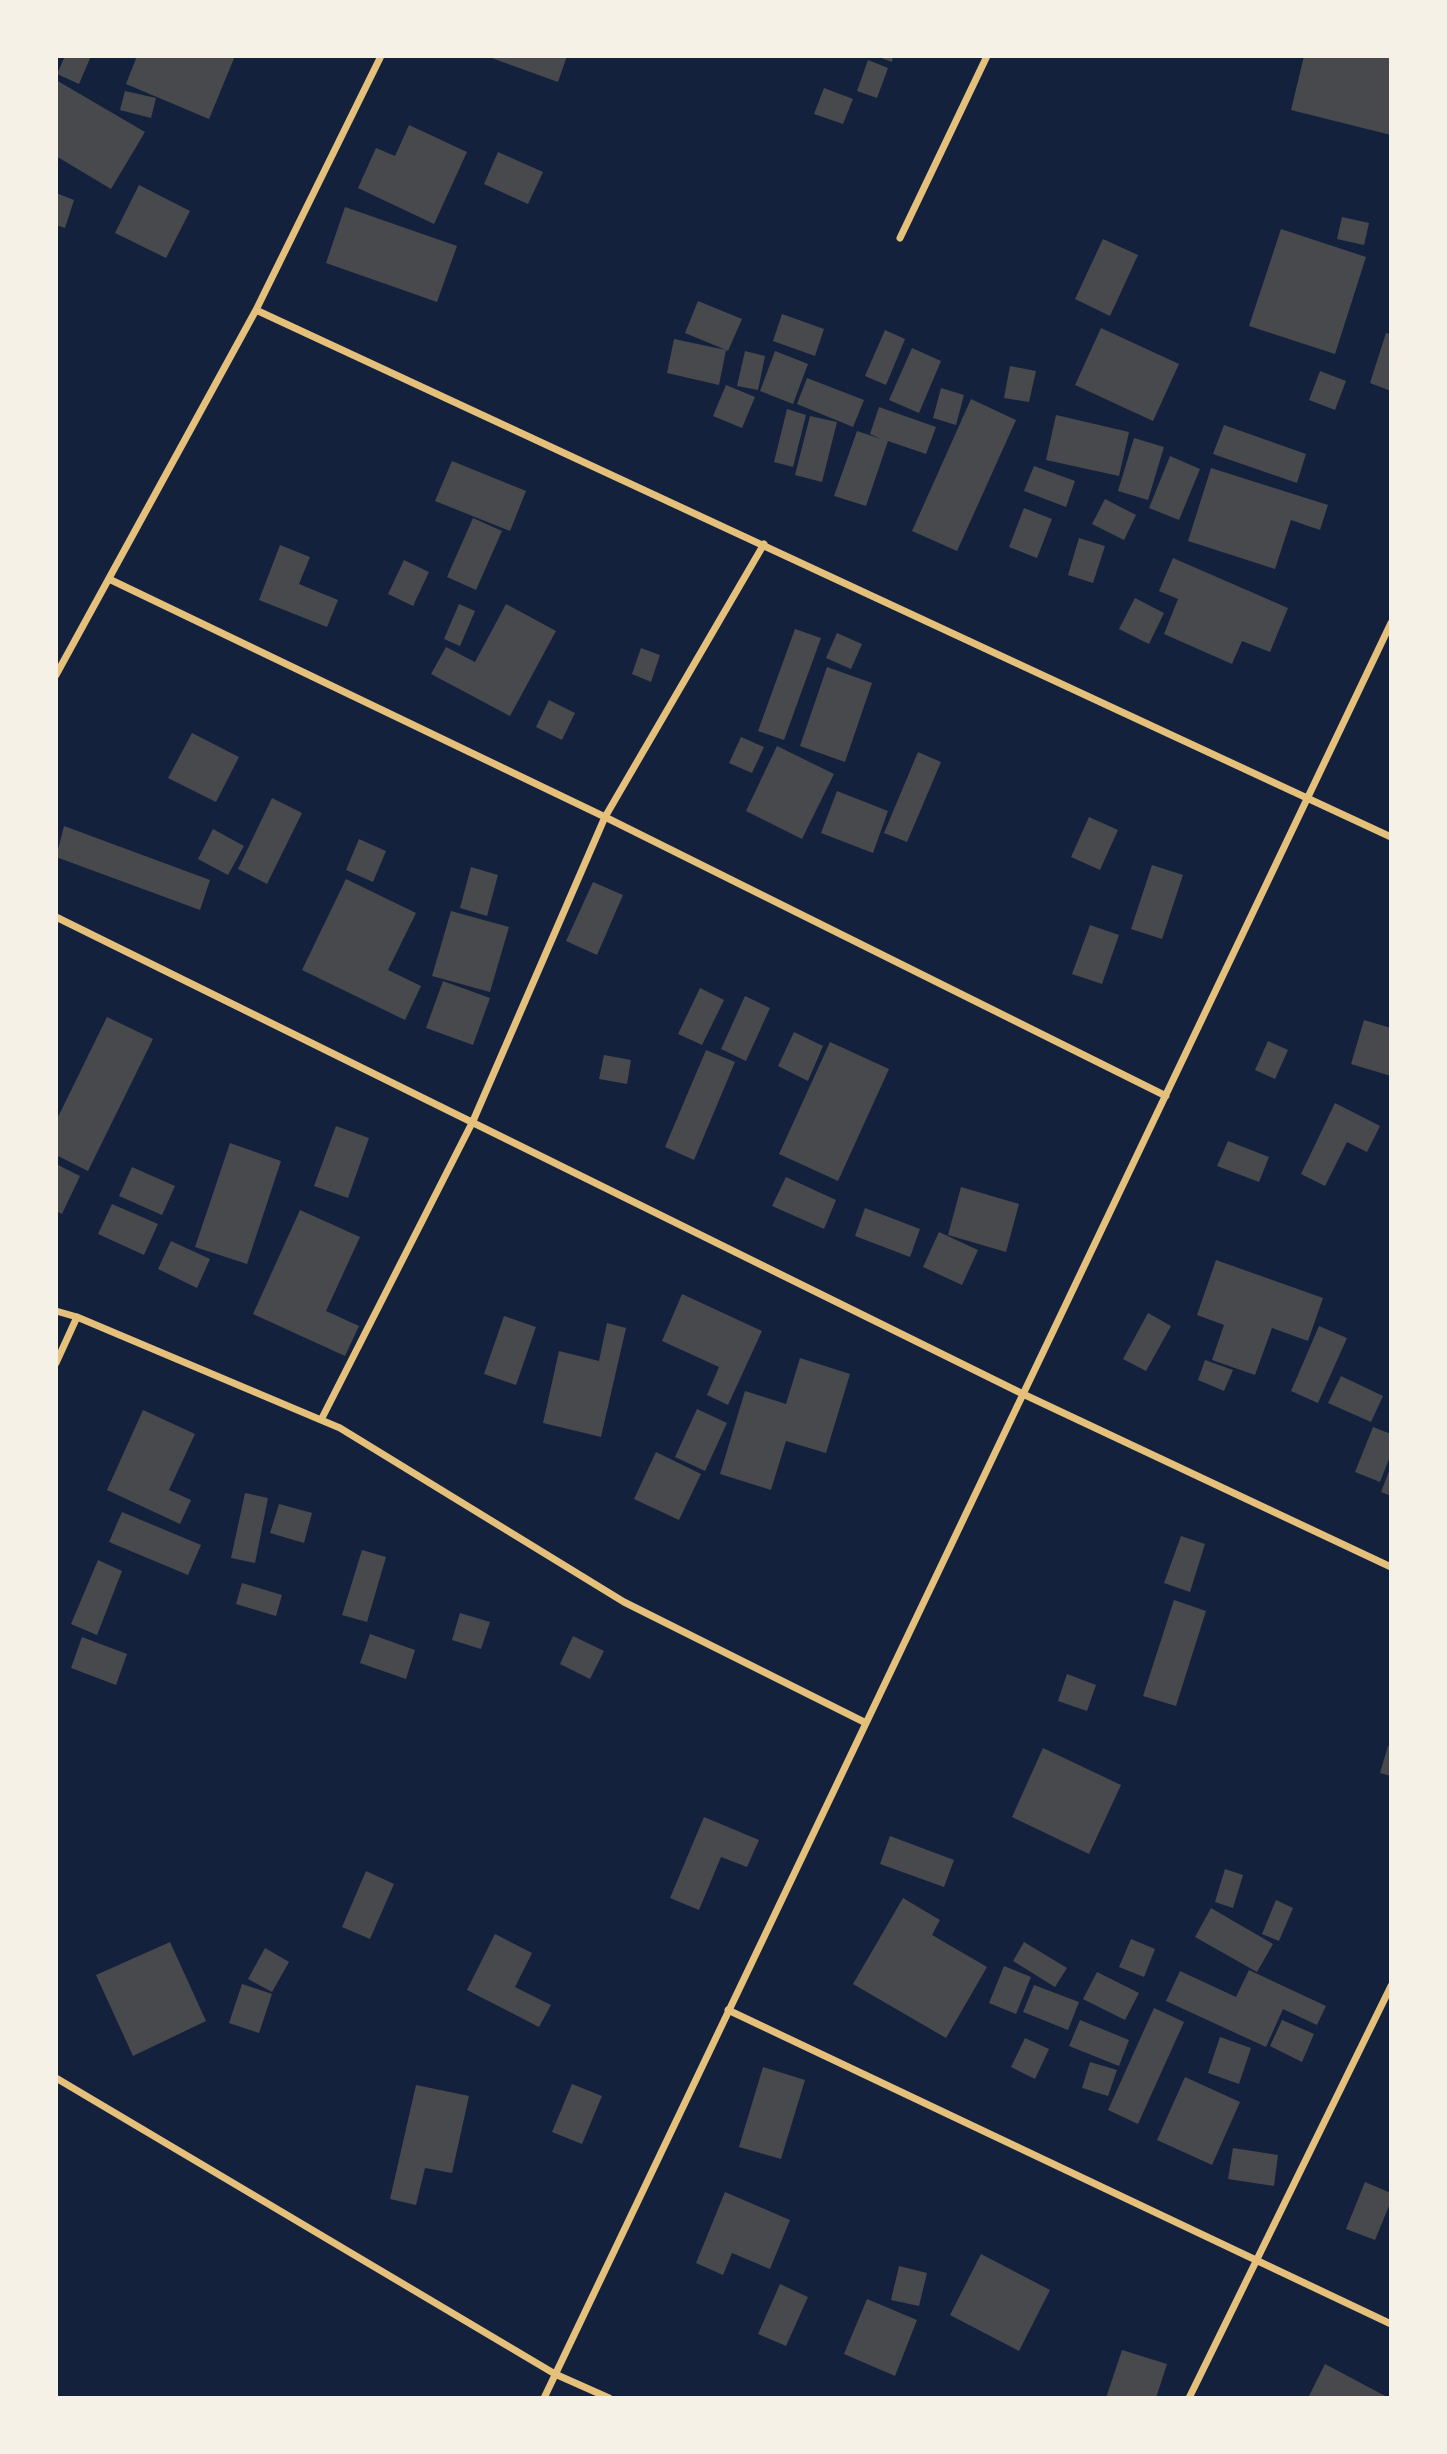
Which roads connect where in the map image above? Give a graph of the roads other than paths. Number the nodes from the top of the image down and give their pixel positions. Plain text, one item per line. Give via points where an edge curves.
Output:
1 (381, 56) edge
2 (987, 56) edge
3 (900, 238) dead end
4 (256, 310) junction
5 (764, 544) junction
6 (109, 579) junction
7 (1391, 623) edge
8 (56, 675) edge
9 (1308, 798) junction
10 (605, 817) junction
11 (1391, 837) edge
12 (56, 917) edge
13 (1166, 1096) junction
14 (472, 1121) junction
15 (56, 1311) edge
16 (77, 1317) junction
17 (56, 1363) edge
18 (1023, 1394) junction
19 (321, 1420) junction
20 (1391, 1567) edge
21 (866, 1723) junction
22 (1391, 1986) edge
23 (728, 2010) junction
24 (56, 2078) edge
25 (1256, 2259) junction
26 (1391, 2324) edge
27 (555, 2374) junction
28 (544, 2398) edge
29 (609, 2398) edge
30 (1189, 2398) edge

1 - 4 street
2 - 3 street
4 - 5 street
4 - 6 street
5 - 9 street
5 - 10 street
6 - 8 street
6 - 10 street
7 - 9 street
9 - 11 street
9 - 13 street
10 - 13 street
10 - 14 street
12 - 14 street
13 - 18 street
14 - 18 street
14 - 19 street
15 - 16 street
16 - 17 street
16 - 19 street
18 - 20 street
18 - 21 street
19 - 21 street via 624,1602
21 - 23 street
22 - 25 street
23 - 25 street
23 - 27 street
24 - 27 street
25 - 26 street
25 - 30 street
27 - 28 street
27 - 29 street

